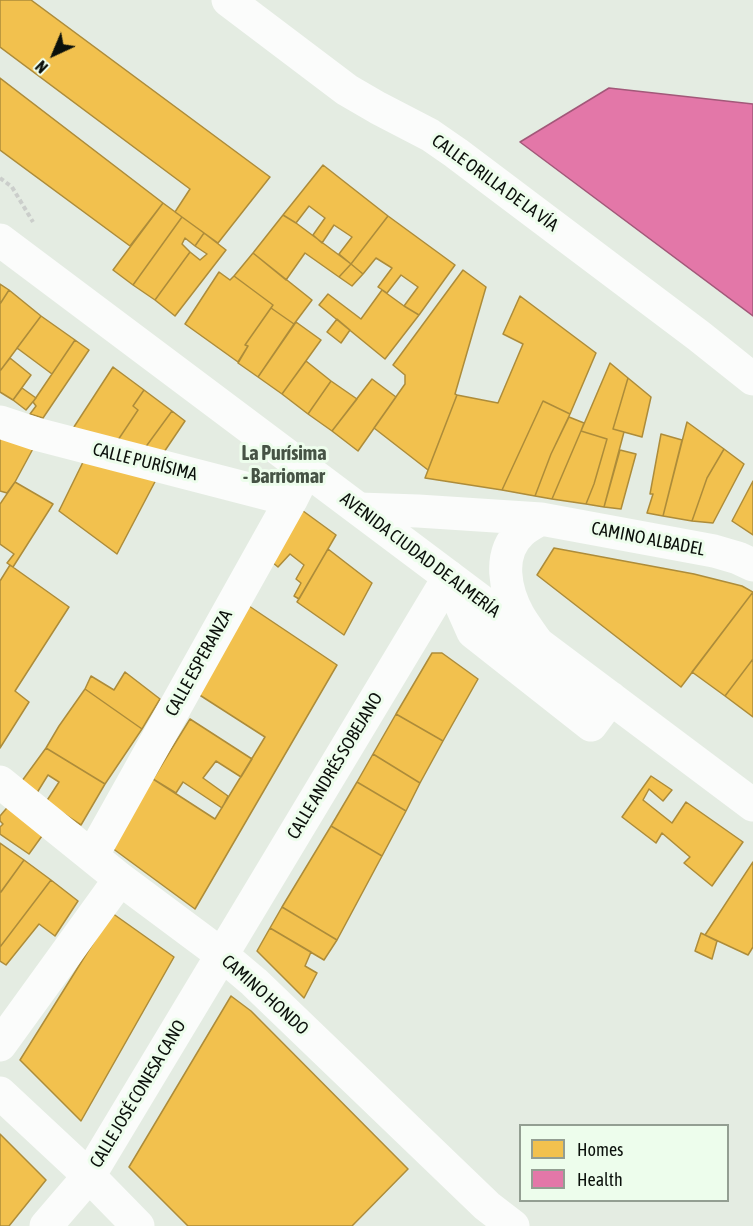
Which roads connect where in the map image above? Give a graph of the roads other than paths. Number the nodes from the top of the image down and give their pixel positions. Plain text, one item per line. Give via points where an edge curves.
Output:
1 (228, 0) edge
2 (0, 240) edge
3 (753, 379) edge
4 (0, 422) edge
5 (306, 470) junction
6 (291, 500) junction
7 (359, 509) junction
8 (541, 519) junction
9 (753, 565) edge
10 (449, 577) junction
11 (538, 644) junction
12 (611, 698) junction
13 (0, 782) edge
14 (753, 806) edge
15 (92, 856) junction
16 (120, 879) junction
17 (222, 955) junction
18 (0, 1045) edge
19 (0, 1093) edge
20 (88, 1176) junction
21 (478, 1216) edge
22 (46, 1226) edge
23 (138, 1226) edge
24 (513, 1226) edge

1 - 3 street, CALLE ORILLA DE LA VÍA via 347,90 456,153
2 - 5 street, AVENIDA CIUDAD DE ALMERÍA
4 - 6 street, CALLE PURÍSIMA
5 - 6 street, CALLE ESPERANZA
5 - 7 street, AVENIDA CIUDAD DE ALMERÍA
6 - 15 street, CALLE ESPERANZA
7 - 8 street, CAMINO ALBADEL
7 - 10 street, AVENIDA CIUDAD DE ALMERÍA
8 - 9 street, CAMINO ALBADEL via 714,551
8 - 11 street via 512,541 506,558 511,597
10 - 11 street, AVENIDA CIUDAD DE ALMERÍA
10 - 12 street via 473,632 591,725
10 - 17 street, CALLE ANDRÉS SOBEJANO
11 - 12 street, AVENIDA CIUDAD DE ALMERÍA
12 - 14 street, AVENIDA CIUDAD DE ALMERÍA
13 - 15 street, CAMINO HONDO
15 - 16 street, CAMINO HONDO
16 - 17 street, CAMINO HONDO
16 - 18 street
17 - 20 street, CALLE JOSÉ CONESA CANO
17 - 21 street, CAMINO HONDO via 254,982
19 - 20 street
20 - 22 street, CALLE JOSÉ CONESA CANO
20 - 23 street
21 - 24 street, CAMINO HONDO

